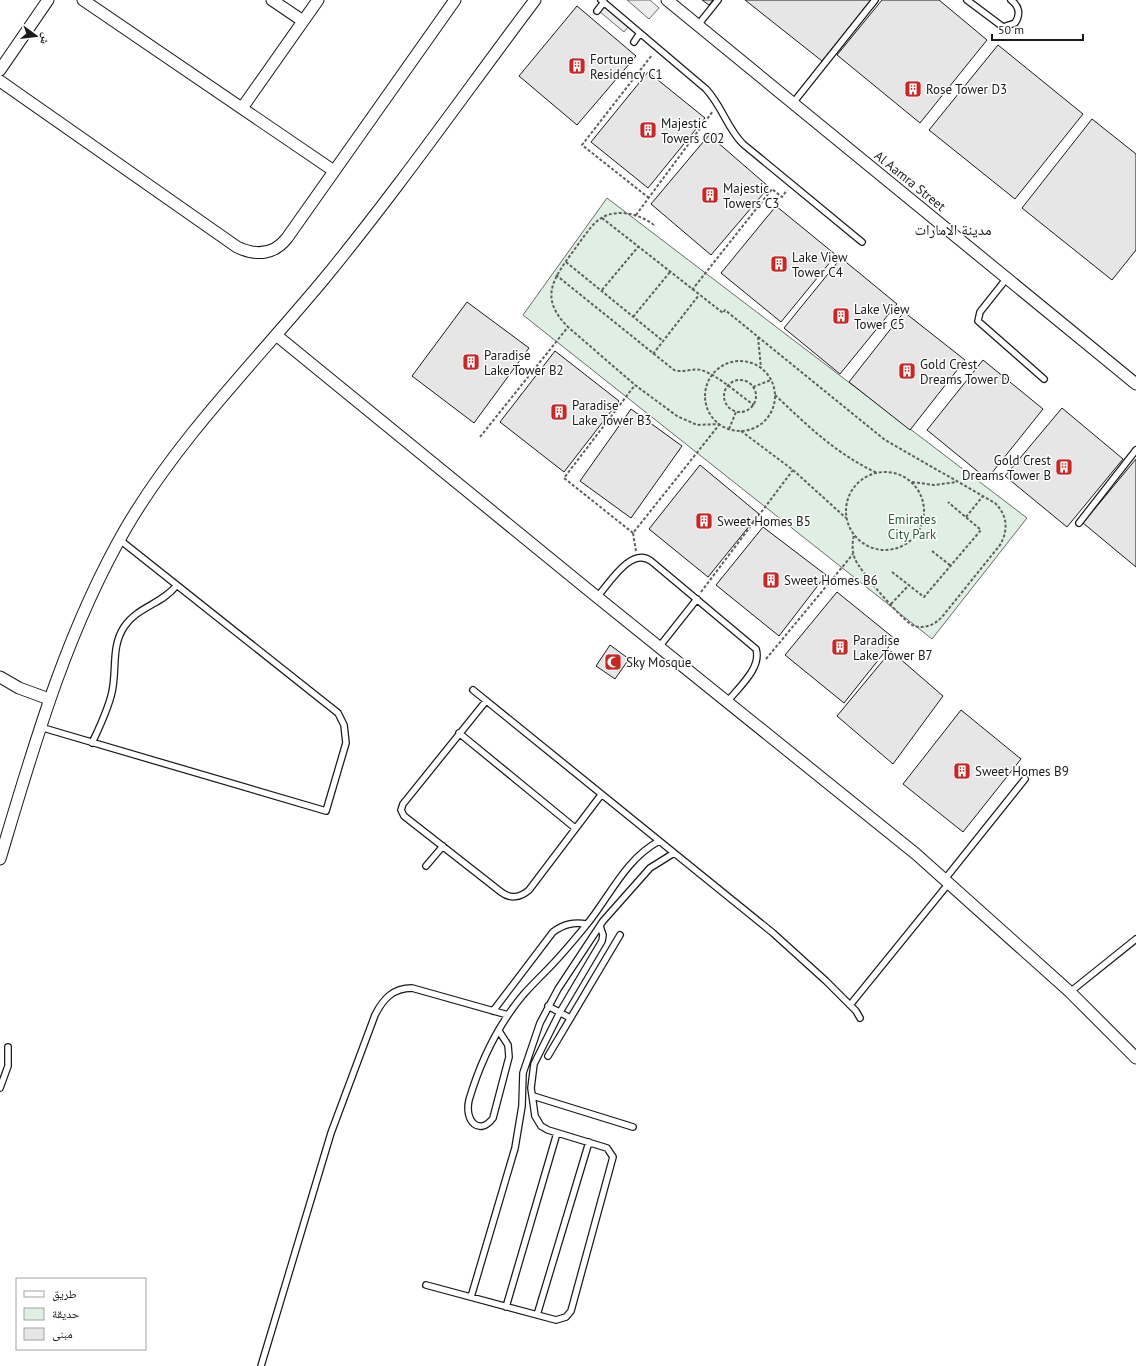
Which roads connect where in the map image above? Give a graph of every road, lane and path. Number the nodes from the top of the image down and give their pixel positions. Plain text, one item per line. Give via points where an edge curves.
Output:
1 (48, 0) edge
2 (83, 0) edge
3 (272, 0) edge
4 (318, 0) edge
5 (455, 0) edge
6 (535, 0) edge
7 (667, 0) edge
8 (718, 0) edge
9 (875, 0) edge
10 (967, 0) edge
11 (1011, 0) edge
12 (602, 1) edge
13 (597, 11) dead end
14 (303, 21) junction
15 (698, 25) junction
16 (640, 33) junction
17 (634, 42) dead end
18 (658, 48) junction
19 (0, 70) edge
20 (0, 82) edge
21 (793, 103) junction
22 (718, 104) junction
23 (242, 108) junction
24 (334, 171) junction
25 (792, 184) junction
26 (649, 198) junction
27 (636, 215) junction
28 (602, 218) junction
29 (654, 225) dead end
30 (862, 242) dead end
31 (638, 247) junction
32 (566, 262) junction
33 (670, 272) junction
34 (556, 275) junction
35 (1006, 278) junction
36 (692, 290) junction
37 (601, 291) junction
38 (699, 296) junction
39 (633, 317) junction
40 (568, 327) junction
41 (276, 335) junction
42 (758, 336) junction
43 (663, 341) junction
44 (653, 354) junction
45 (761, 368) junction
46 (712, 375) junction
47 (1044, 379) dead end
48 (771, 380) junction
49 (1136, 384) edge
50 (635, 385) junction
51 (728, 387) junction
52 (753, 387) junction
53 (775, 395) junction
54 (754, 405) junction
55 (736, 412) junction
56 (719, 424) junction
57 (729, 430) junction
58 (742, 431) junction
59 (480, 437) dead end
60 (1136, 450) edge
61 (793, 470) junction
62 (878, 473) junction
63 (910, 481) junction
64 (958, 482) junction
65 (983, 496) junction
66 (948, 502) dead end
67 (966, 517) junction
68 (847, 519) junction
69 (1078, 522) dead end
70 (633, 533) junction
71 (854, 535) junction
72 (120, 540) junction
73 (932, 551) dead end
74 (853, 554) junction
75 (636, 557) junction
76 (951, 566) junction
77 (892, 572) dead end
78 (909, 585) junction
79 (176, 586) junction
80 (596, 597) junction
81 (697, 599) junction
82 (890, 604) junction
83 (659, 647) junction
84 (755, 666) junction
85 (0, 677) edge
86 (473, 690) dead end
87 (49, 700) junction
88 (486, 701) junction
89 (727, 702) junction
90 (40, 727) junction
91 (459, 733) junction
92 (92, 743) junction
93 (1025, 778) dead end
94 (601, 795) junction
95 (575, 828) junction
96 (3, 839) edge
97 (659, 841) junction
98 (442, 846) junction
99 (674, 853) junction
100 (0, 859) edge
101 (426, 866) dead end
102 (947, 881) junction
103 (598, 910) junction
104 (608, 916) junction
105 (587, 924) junction
106 (600, 926) junction
107 (620, 935) dead end
108 (1136, 939) edge
109 (578, 958) junction
110 (587, 964) junction
111 (1070, 992) junction
112 (548, 1006) junction
113 (850, 1006) junction
114 (493, 1011) junction
115 (560, 1012) junction
116 (508, 1016) junction
117 (570, 1018) junction
118 (860, 1018) dead end
119 (498, 1031) junction
120 (8, 1046) dead end
121 (548, 1056) dead end
122 (1136, 1058) edge
123 (0, 1088) edge
124 (533, 1096) junction
125 (634, 1127) dead end
126 (557, 1133) junction
127 (589, 1142) junction
128 (426, 1286) dead end
129 (472, 1297) junction
130 (506, 1306) junction
131 (536, 1315) junction
132 (261, 1366) edge

1 - 19 street
2 - 23 street
3 - 14 street
4 - 14 street
5 - 24 street
6 - 41 street via 368,224
7 - 15 street, Al Aamra Street
8 - 15 lane
9 - 21 lane
10 - 11 lane via 1003,26 1011,25 1019,15 1018,7
12 - 13 lane
12 - 16 lane
14 - 23 street
15 - 21 street, Al Aamra Street
16 - 17 lane
16 - 18 lane
18 - 22 lane via 706,89
18 - 26 path via 582,145
20 - 24 street via 237,247 249,252 267,252 283,243
21 - 35 street, Al Aamra Street
22 - 25 lane via 736,138
22 - 26 path
23 - 24 street
25 - 30 lane
25 - 36 path via 782,197 772,189
26 - 27 path
27 - 28 path via 620,213
27 - 29 path
28 - 31 path
28 - 32 path via 591,227
31 - 33 path
31 - 37 path
32 - 34 path
32 - 37 path
33 - 36 path
33 - 39 path
34 - 40 path via 552,289 553,304 559,317
34 - 44 path
35 - 47 lane via 980,312 978,321
35 - 49 street, Al Aamra Street
36 - 38 path
37 - 39 path
38 - 42 path via 723,313 726,310
38 - 43 path
39 - 43 path
40 - 50 path
40 - 59 path
41 - 72 street via 187,439 146,497
41 - 80 street
42 - 45 path
42 - 64 path via 885,440
43 - 44 path
44 - 46 path via 679,372 697,370
45 - 46 path via 739,361 724,365
45 - 48 path
46 - 51 path
46 - 56 path via 706,390 706,405 709,413
48 - 52 path
48 - 53 path
50 - 56 path via 683,420 705,426
50 - 70 path via 564,478
51 - 52 path via 740,380
51 - 54 path
51 - 55 path via 724,396 725,401 731,410
52 - 54 path via 756,396
53 - 58 path via 768,417 756,427
53 - 62 path via 829,445
54 - 55 path via 746,412
55 - 57 path
56 - 57 path
56 - 70 path
57 - 58 path
58 - 61 path
60 - 69 lane
61 - 68 path
61 - 81 path
62 - 63 path via 895,473
62 - 68 path via 862,480 853,490 848,502
63 - 64 path via 934,485
63 - 71 path via 921,495 924,512 923,521 915,536 902,547 885,550 868,546
64 - 65 path
65 - 67 path
65 - 82 path via 995,503 1003,513 1006,526 1004,539 938,622 926,626 913,625 902,618
66 - 67 path
67 - 76 path via 981,530
68 - 71 path
70 - 75 path
71 - 74 path
72 - 79 lane
72 - 87 street via 84,612
73 - 76 path
74 - 82 path via 858,565
74 - 84 path via 762,663
75 - 80 lane via 629,561
75 - 81 lane via 648,559
76 - 78 path via 924,597
77 - 78 path
78 - 82 path
79 - 92 lane via 162,600 136,614 121,632 116,646 110,701
79 - 92 lane via 333,709 342,719 346,743 326,811
80 - 83 street
81 - 83 lane
81 - 84 lane via 753,645 757,654
83 - 89 street
84 - 89 lane
85 - 87 street
86 - 88 lane
87 - 90 street
88 - 91 lane
88 - 94 lane
89 - 102 street via 878,822
90 - 92 lane
90 - 96 street
91 - 95 lane
91 - 98 lane via 402,806 404,816
93 - 102 lane
94 - 95 lane
94 - 97 lane
95 - 98 lane via 529,890 515,897 505,895
96 - 100 street
97 - 99 lane
97 - 103 lane via 643,851 630,864
98 - 101 lane
99 - 104 lane via 650,868
99 - 113 lane via 773,933
102 - 111 street
102 - 113 lane
103 - 104 lane
103 - 105 lane
104 - 106 lane
105 - 114 lane via 565,925 553,932
105 - 116 lane via 524,994
106 - 109 lane
106 - 110 lane via 603,938
107 - 117 lane
108 - 111 lane
109 - 110 lane
109 - 112 lane
110 - 115 lane
111 - 122 street
112 - 115 lane
112 - 129 lane via 531,1044 523,1073 522,1106 515,1148
113 - 118 lane
114 - 116 lane
114 - 132 lane via 412,988 399,990 382,1002 331,1133
115 - 117 lane
115 - 124 lane via 534,1064 531,1080
116 - 119 lane
117 - 121 lane
119 - 119 lane via 481,1066 468,1107 470,1121 478,1125 487,1124 493,1118 509,1057 508,1045
120 - 123 lane via 8,1066
124 - 125 lane
124 - 126 lane via 535,1116 539,1123
126 - 127 lane
126 - 130 lane
127 - 131 lane
127 - 131 lane via 607,1148 612,1153 613,1160 571,1311 560,1320
128 - 129 lane
129 - 130 lane
130 - 131 lane

